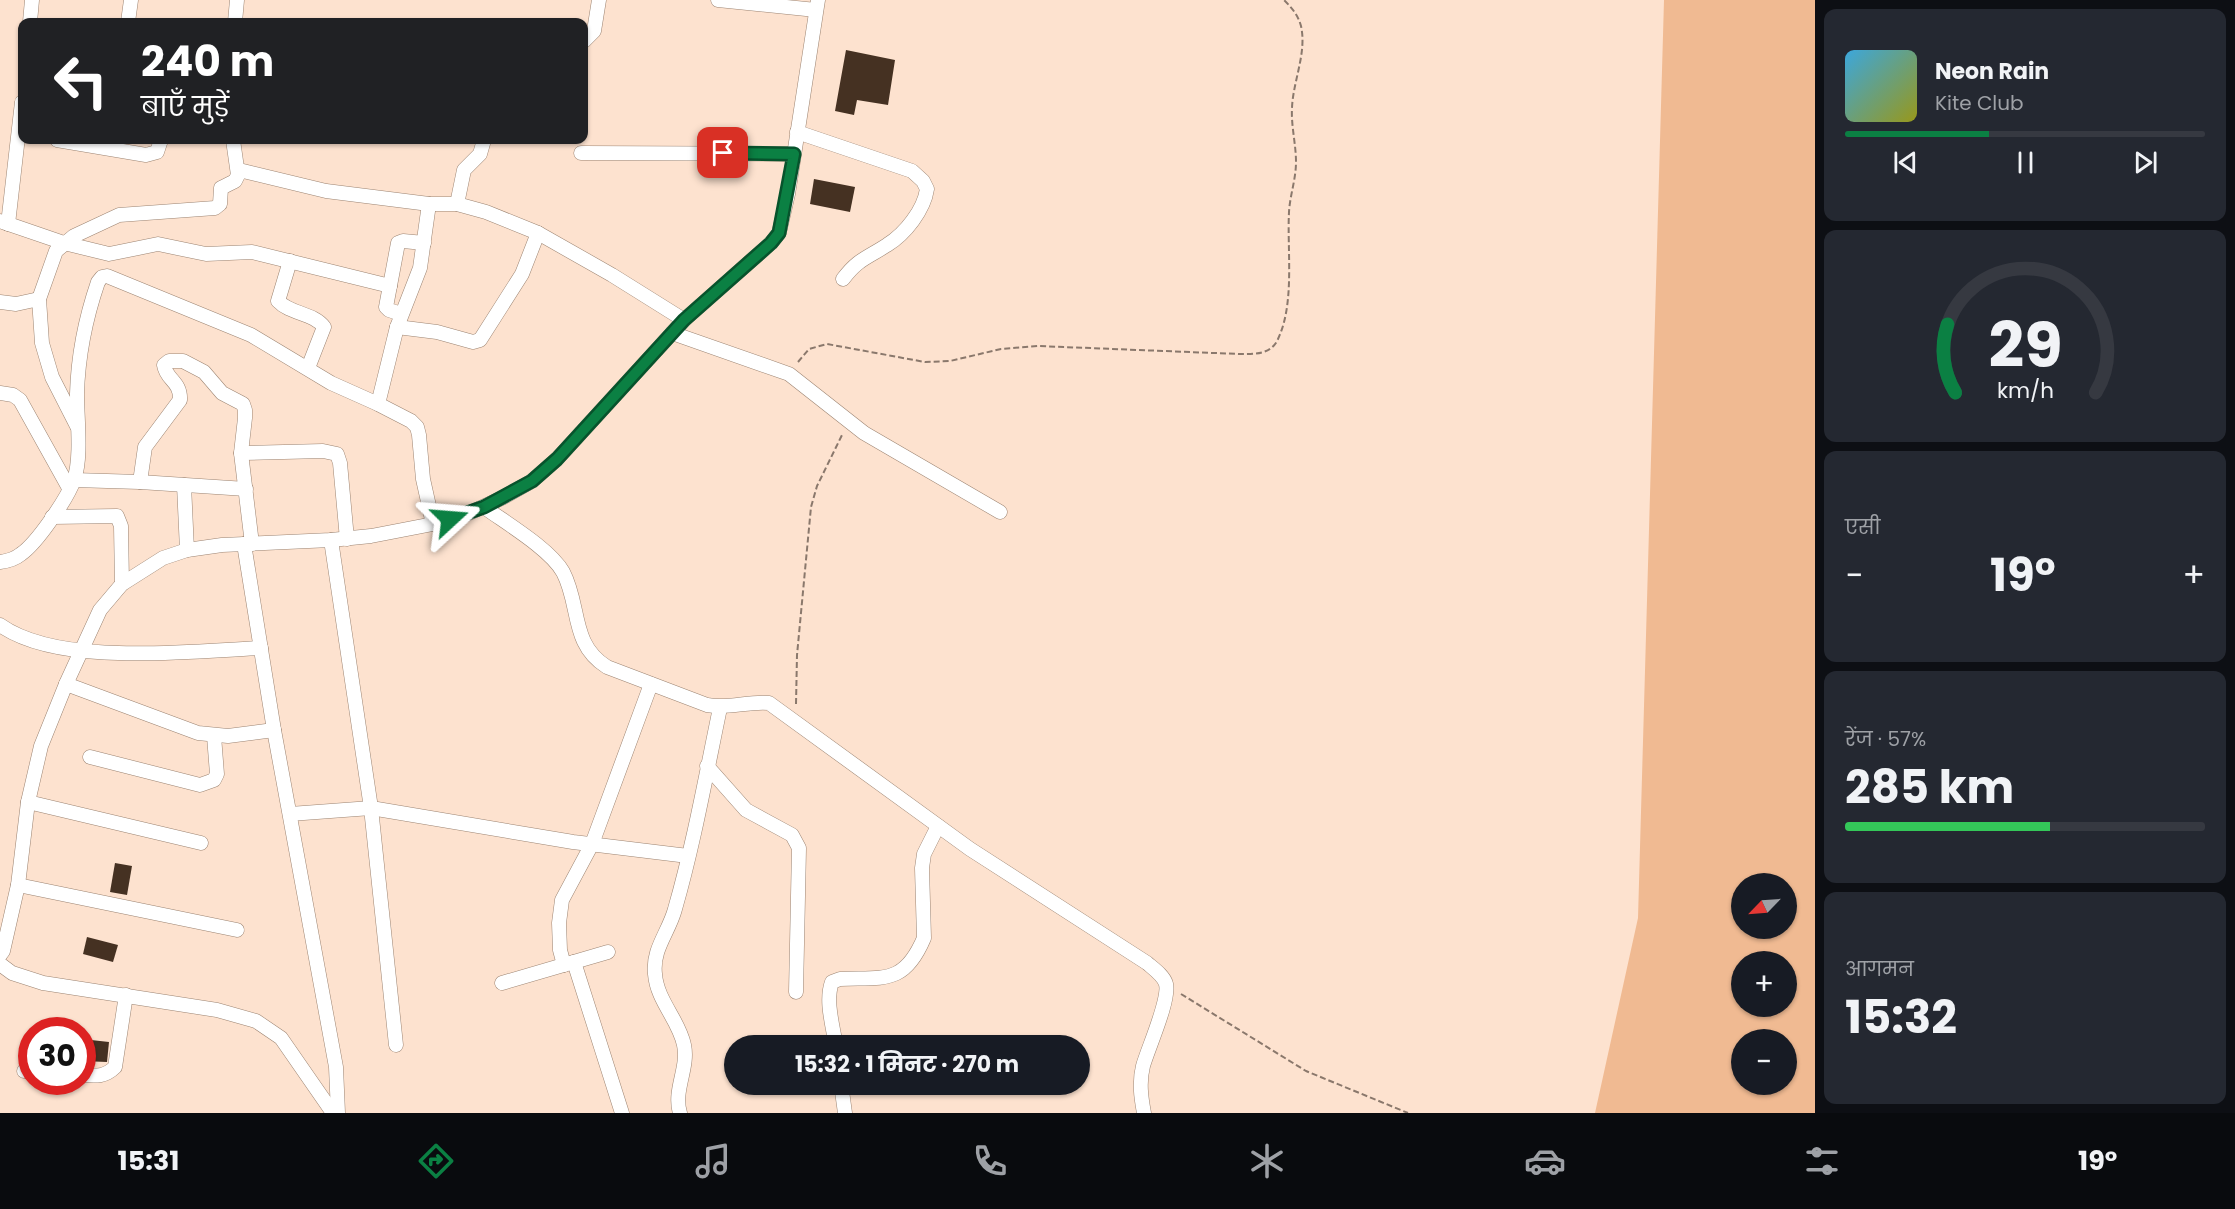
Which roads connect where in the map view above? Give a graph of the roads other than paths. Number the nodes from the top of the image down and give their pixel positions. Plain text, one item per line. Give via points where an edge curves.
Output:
1 (32, 0) edge
2 (131, 0) edge
3 (237, 0) edge
4 (599, 0) edge
5 (718, 0) edge
6 (817, 5) edge
7 (30, 18) edge
8 (129, 18) edge
9 (235, 18) edge
10 (588, 37) edge
11 (797, 132) junction
12 (19, 144) edge
13 (106, 144) edge
14 (160, 144) edge
15 (233, 144) edge
16 (483, 144) edge
17 (581, 153) dead end
18 (794, 154) junction
19 (238, 170) junction
20 (429, 204) junction
21 (457, 204) junction
22 (4, 223) edge
23 (538, 233) junction
24 (64, 243) junction
25 (424, 243) junction
26 (109, 254) junction
27 (290, 261) junction
28 (102, 277) junction
29 (843, 279) dead end
30 (390, 286) junction
31 (39, 298) junction
32 (0, 302) edge
33 (684, 320) junction
34 (399, 321) junction
35 (672, 333) junction
36 (308, 369) junction
37 (0, 393) edge
38 (378, 404) junction
39 (77, 428) junction
40 (241, 453) junction
41 (140, 482) junction
42 (72, 484) junction
43 (183, 485) junction
44 (246, 489) junction
45 (484, 507) junction
46 (1000, 512) dead end
47 (52, 517) junction
48 (433, 524) junction
49 (347, 539) junction
50 (331, 540) junction
51 (248, 544) junction
52 (187, 550) junction
53 (0, 562) edge
54 (122, 584) junction
55 (0, 625) edge
56 (261, 648) junction
57 (81, 652) junction
58 (66, 684) junction
59 (651, 684) junction
60 (720, 708) junction
61 (274, 730) junction
62 (214, 736) junction
63 (90, 757) dead end
64 (707, 766) junction
65 (28, 802) junction
66 (371, 808) junction
67 (290, 814) junction
68 (938, 826) junction
69 (201, 843) dead end
70 (592, 844) junction
71 (688, 856) junction
72 (18, 885) junction
73 (237, 930) dead end
74 (608, 952) dead end
75 (0, 955) edge
76 (0, 964) edge
77 (569, 964) junction
78 (502, 983) dead end
79 (796, 992) dead end
80 (126, 995) junction
81 (835, 1035) edge
82 (396, 1045) dead end
83 (96, 1076) edge
84 (843, 1095) edge
85 (336, 1113) edge
86 (622, 1113) edge
87 (680, 1113) edge
88 (845, 1113) edge
89 (1144, 1113) edge

1 - 7 street
2 - 8 street
3 - 9 street
4 - 10 street via 594,31
5 - 6 street
6 - 11 street
11 - 18 street
11 - 29 street via 912,171 927,189 921,207 903,232 885,247 865,256
12 - 22 street
13 - 14 street via 152,155
15 - 19 street
16 - 21 street via 480,154 464,170
17 - 18 street
18 - 33 street via 779,233
19 - 20 street via 326,191
19 - 24 street via 235,181 221,188 220,204 215,208 119,215
20 - 21 street
20 - 25 street
21 - 23 street
22 - 24 street
23 - 33 street
23 - 34 street via 522,274 480,340 472,342
24 - 26 street
24 - 31 street via 51,261
25 - 30 street via 398,243
25 - 34 street via 420,268
26 - 27 street via 166,244 206,254 252,252
26 - 28 street
27 - 30 street
27 - 36 street via 278,301 324,327
28 - 36 street via 113,278 251,335
28 - 39 street via 86,325 77,393
30 - 34 street via 386,307
31 - 32 street via 16,304
31 - 39 street via 48,367
33 - 35 street
34 - 38 street
35 - 45 street via 557,459 532,481
35 - 46 street via 789,375 848,422
36 - 38 street
37 - 42 street via 20,400
38 - 48 street via 417,427
39 - 42 street
40 - 41 street via 243,404 222,393 204,372 183,361 169,361 164,371 176,382 180,400 145,447
40 - 44 street
40 - 49 street via 337,454
41 - 42 street
41 - 43 street
42 - 47 street
43 - 44 street
43 - 52 street
44 - 51 street
45 - 48 street
45 - 59 street via 552,558 563,573 582,639 594,659
47 - 53 street via 21,555
47 - 54 street via 117,516 121,526
48 - 49 street
49 - 50 street
50 - 51 street
50 - 66 street
51 - 52 street
51 - 56 street
52 - 54 street via 163,558
54 - 57 street via 100,610
55 - 57 street via 22,638
56 - 57 street
56 - 61 street
57 - 58 street
58 - 62 street
58 - 65 street via 41,746
59 - 60 street
59 - 70 street
60 - 64 street
60 - 68 street via 755,701 769,703
61 - 62 street
61 - 67 street
62 - 63 street via 217,774 214,780 200,785
64 - 71 street
64 - 79 street via 746,810 792,835 799,849
65 - 69 street
65 - 72 street
66 - 67 street
66 - 70 street
66 - 82 street
67 - 85 street via 336,1067
68 - 81 street via 924,854 924,938 920,947 898,974 832,982
68 - 89 street via 1147,963 1166,984 1165,999 1143,1067 1140,1088
70 - 71 street
70 - 77 street via 562,900 560,950
71 - 87 street via 675,911 654,964 658,988 685,1046 677,1100
72 - 73 street
72 - 75 street
74 - 77 street
76 - 80 street via 12,973 43,983
77 - 78 street
77 - 86 street
80 - 83 street via 115,1067
80 - 85 street via 238,1015 270,1029
84 - 88 street

